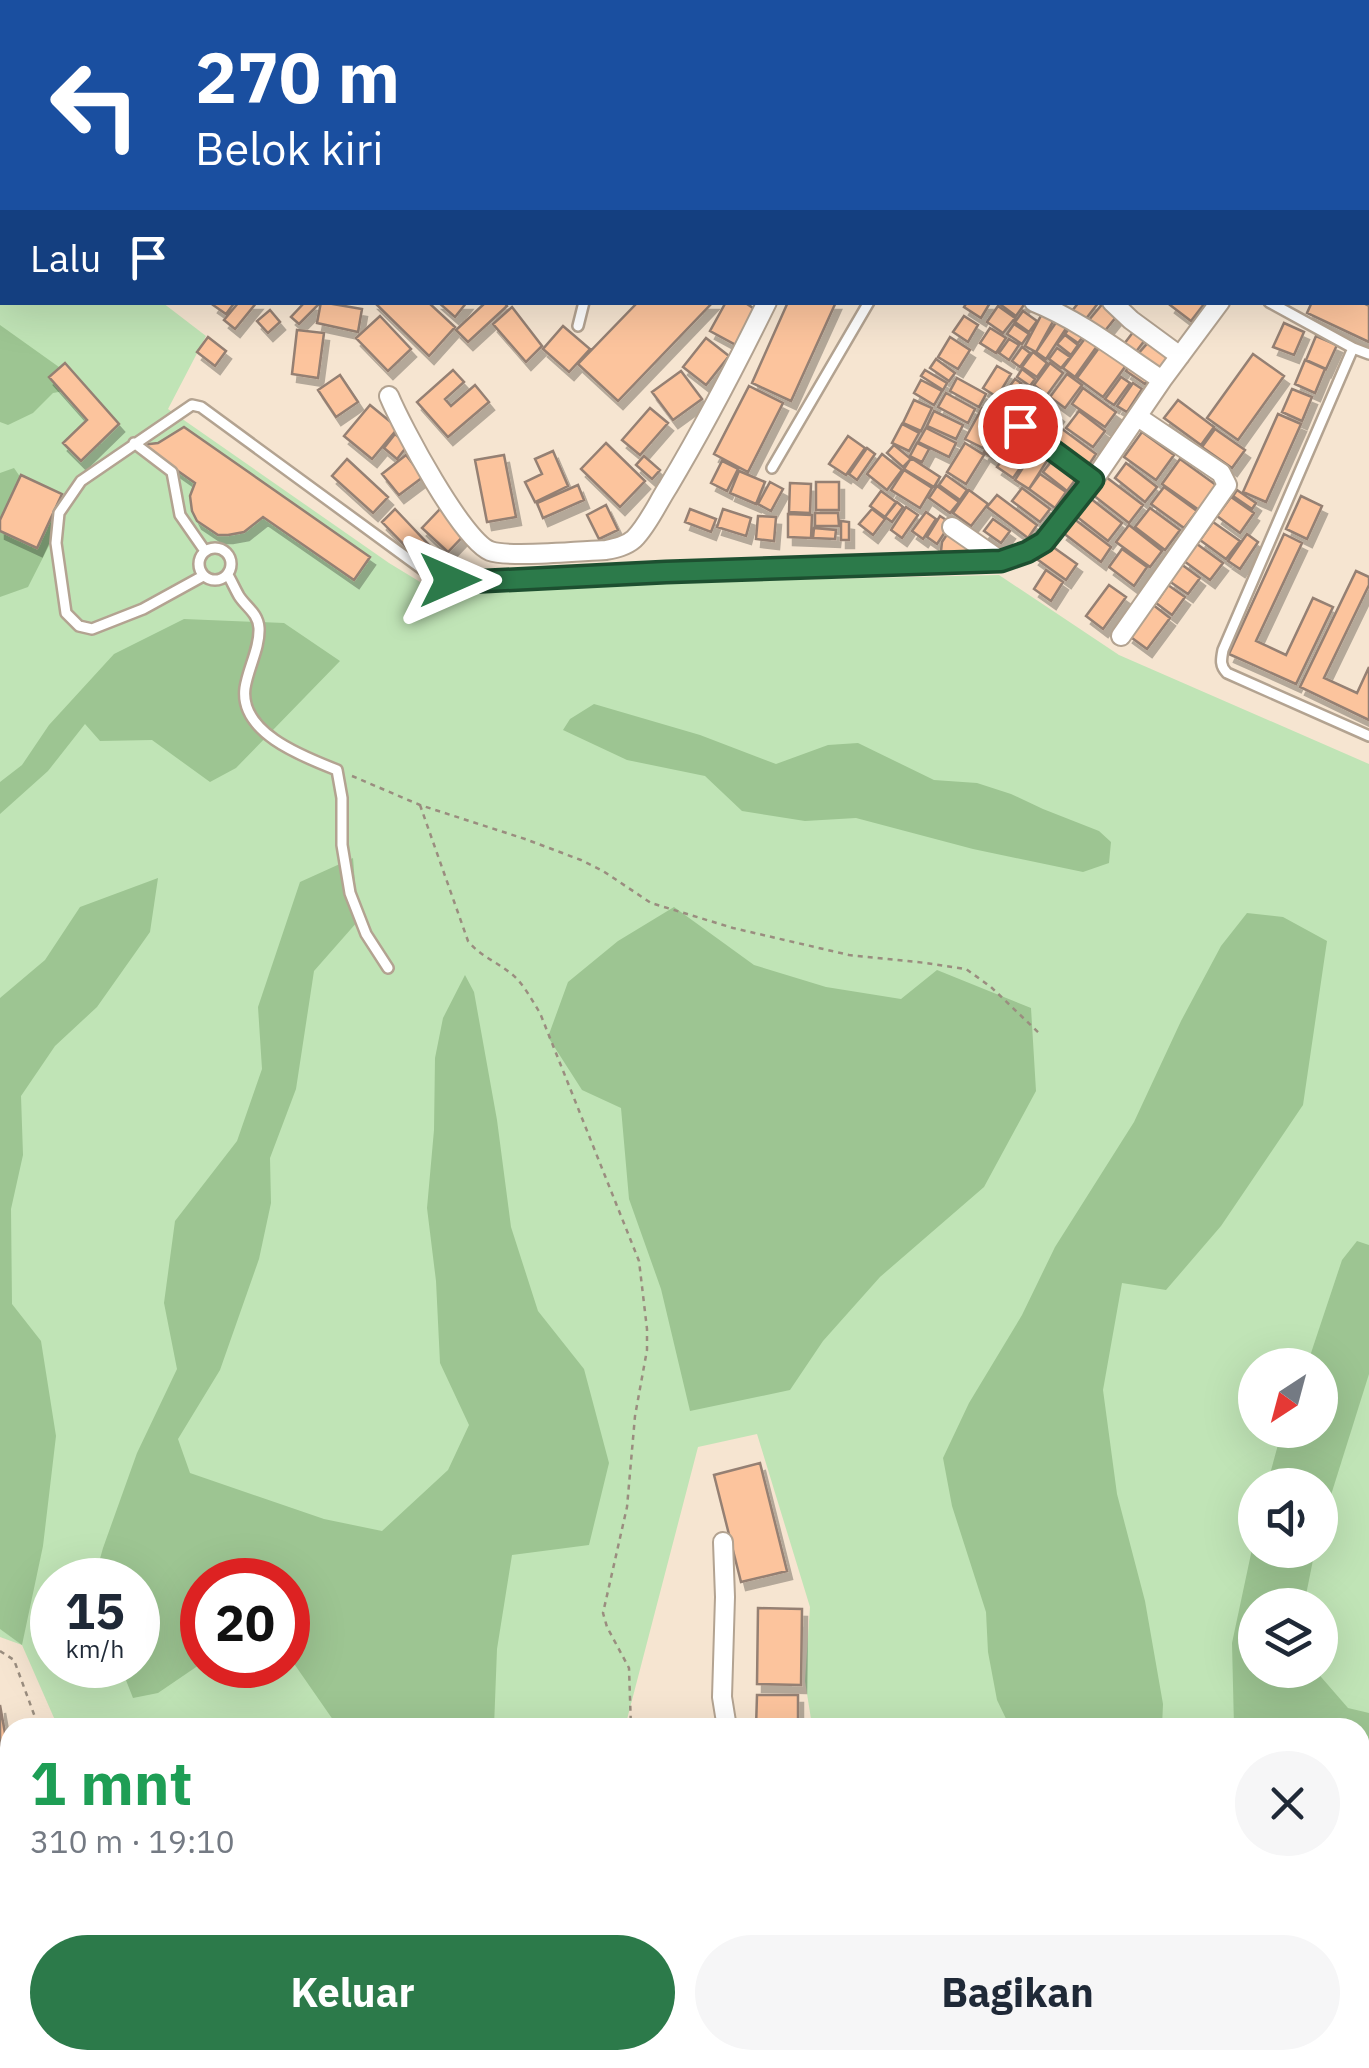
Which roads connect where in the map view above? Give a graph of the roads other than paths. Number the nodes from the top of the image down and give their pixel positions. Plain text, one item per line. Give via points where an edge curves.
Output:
1 (583, 305) edge
2 (766, 305) edge
3 (867, 305) edge
4 (1041, 305) edge
5 (1115, 305) edge
6 (1218, 305) edge
7 (1274, 305) edge
8 (578, 326) dead end
9 (1353, 348) junction
10 (1369, 354) edge
11 (1180, 356) junction
12 (1162, 380) junction
13 (389, 396) dead end
14 (996, 408) dead end
15 (1138, 417) junction
16 (134, 443) junction
17 (772, 468) dead end
18 (1093, 480) junction
19 (952, 527) dead end
20 (205, 551) junction
21 (1001, 561) junction
22 (228, 575) junction
23 (203, 576) junction
24 (1121, 636) dead end
25 (1369, 736) edge
26 (388, 968) dead end
27 (723, 1542) dead end
28 (725, 1718) edge

1 - 8 lane
2 - 13 street via 642,530 631,542 606,550 500,554 483,548 422,462
3 - 17 lane
4 - 12 street
5 - 11 street
6 - 11 street
7 - 9 lane
9 - 10 lane
9 - 25 lane via 1221,661 1228,674
11 - 12 street
12 - 15 street
14 - 18 street
15 - 18 street
15 - 24 street via 1221,473 1228,485
16 - 20 lane via 172,472 180,515
16 - 21 lane via 192,405 201,406 425,570 450,580
16 - 23 lane via 81,481 59,513 56,542 66,613 92,628
18 - 21 street via 1044,542
19 - 21 street
20 - 22 lane via 218,548 229,556
20 - 23 lane via 198,568
22 - 23 lane via 216,581
22 - 26 lane via 260,631 244,692 251,718 296,754 337,770 350,894
27 - 28 street

